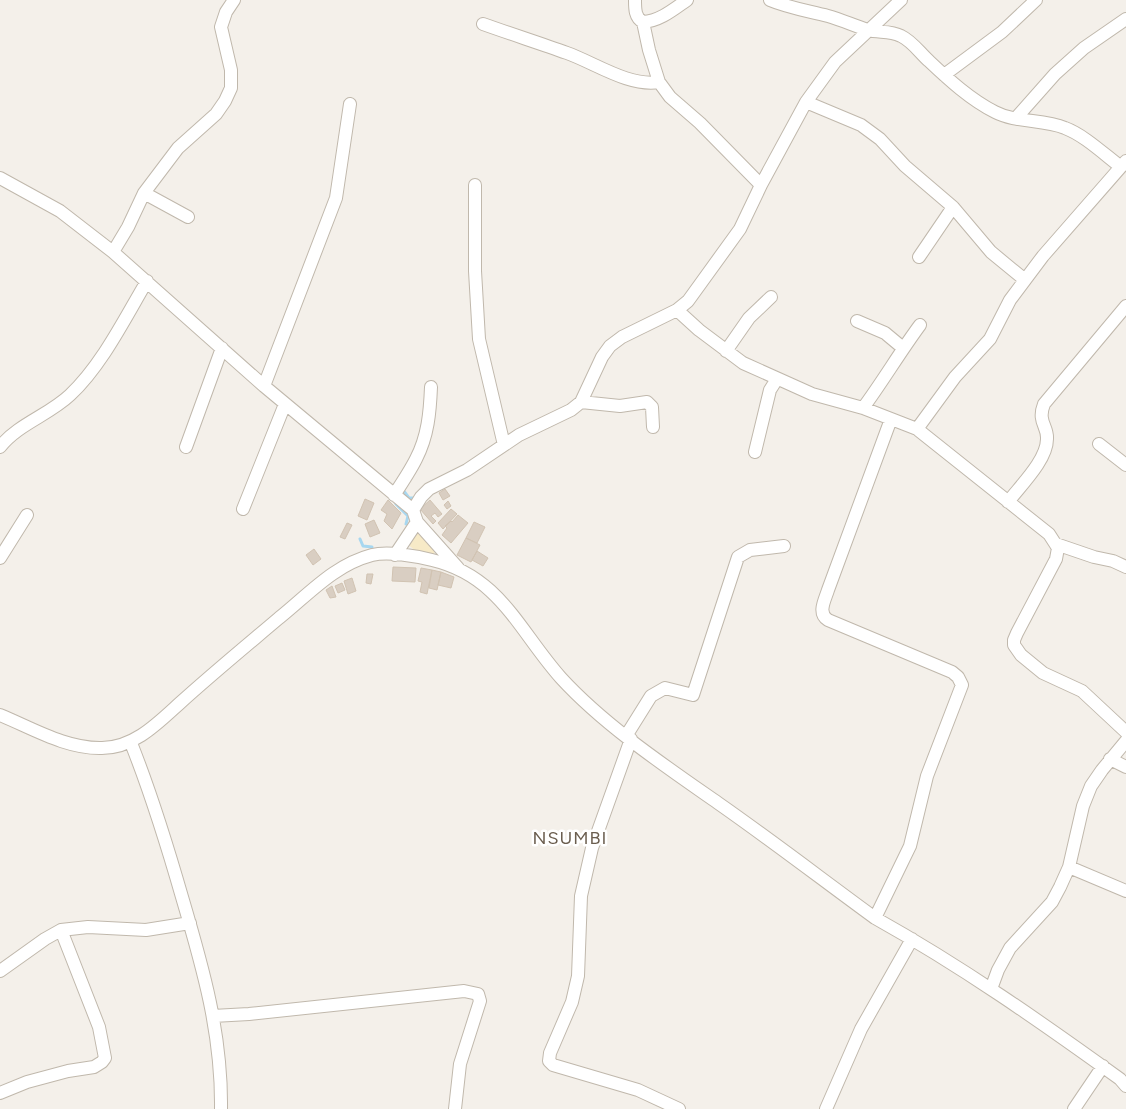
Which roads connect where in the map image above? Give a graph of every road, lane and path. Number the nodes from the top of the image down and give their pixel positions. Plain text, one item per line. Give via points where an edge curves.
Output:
1 (234, 0) edge
2 (635, 0) edge
3 (687, 0) edge
4 (770, 0) edge
5 (901, 0) edge
6 (1036, 0) edge
7 (1126, 19) edge
8 (643, 22) junction
9 (483, 24) dead end
10 (870, 30) junction
11 (944, 75) junction
12 (659, 82) junction
13 (806, 102) junction
14 (350, 104) dead end
15 (1016, 118) junction
16 (1124, 164) edge
17 (0, 178) edge
18 (475, 185) dead end
19 (761, 185) junction
20 (144, 193) junction
21 (954, 207) junction
22 (188, 217) dead end
23 (113, 252) junction
24 (919, 257) dead end
25 (1025, 280) junction
26 (148, 281) junction
27 (771, 297) dead end
28 (1126, 306) edge
29 (677, 310) junction
30 (857, 320) dead end
31 (920, 325) dead end
32 (222, 348) junction
33 (903, 348) junction
34 (726, 351) junction
35 (777, 379) junction
36 (264, 386) junction
37 (430, 387) dead end
38 (581, 402) junction
39 (285, 404) junction
40 (863, 408) junction
41 (891, 420) junction
42 (653, 427) dead end
43 (917, 429) junction
44 (1100, 444) dead end
45 (504, 445) junction
46 (0, 447) edge
47 (186, 447) dead end
48 (756, 452) dead end
49 (1126, 465) edge
50 (394, 495) junction
51 (1008, 502) junction
52 (243, 509) dead end
53 (27, 515) dead end
54 (415, 516) junction
55 (1056, 544) junction
56 (784, 546) dead end
57 (395, 555) junction
58 (0, 558) edge
59 (1126, 567) edge
60 (460, 570) junction
61 (0, 715) edge
62 (1126, 732) edge
63 (629, 737) junction
64 (1126, 741) edge
65 (131, 742) junction
66 (1110, 759) junction
67 (1126, 767) edge
68 (1069, 867) junction
69 (1126, 891) edge
70 (876, 918) junction
71 (190, 923) junction
72 (62, 930) junction
73 (912, 939) junction
74 (0, 971) edge
75 (991, 989) junction
76 (213, 1016) junction
77 (1103, 1066) junction
78 (1126, 1086) edge
79 (0, 1093) edge
80 (221, 1109) edge
81 (455, 1109) edge
82 (679, 1109) edge
83 (826, 1109) edge
84 (1074, 1109) edge

1 - 20 street via 221,27 231,70 231,88 225,101 216,114 178,148
2 - 8 street via 637,17
3 - 8 street via 652,22
4 - 10 street
5 - 10 street
6 - 11 street via 995,38
7 - 15 street via 1084,48 1055,74
8 - 12 street
9 - 12 street via 633,80
10 - 11 street via 900,34
10 - 13 street via 835,62
11 - 15 street via 995,112
12 - 19 street via 670,97
13 - 19 street
13 - 21 street via 861,125
14 - 36 street via 336,198
15 - 16 street via 1067,128
16 - 25 street
17 - 23 street via 60,211
18 - 45 street via 479,339
19 - 29 street via 735,237 688,301
20 - 22 street
20 - 23 street
21 - 24 street
21 - 25 street via 991,252
23 - 26 street
25 - 43 street via 1010,300 990,339 955,377
26 - 32 street
26 - 46 street via 100,359 71,394
27 - 34 street via 749,318
28 - 51 street via 1044,404 1042,418 1048,435 1046,453
29 - 34 street
29 - 38 street via 610,346
30 - 33 street via 885,333
31 - 33 street
32 - 36 street
32 - 47 street
33 - 40 street
34 - 35 street
35 - 40 street via 812,394
35 - 48 street via 770,390
36 - 39 street
37 - 50 street via 430,414 425,436 417,458
38 - 42 street via 620,406 647,402 652,407
38 - 45 street
39 - 50 street
39 - 52 street
40 - 41 street
41 - 43 street
41 - 70 street via 822,614 828,620 952,672 962,685 927,776 910,846
43 - 51 street
44 - 49 street
45 - 54 street via 467,470 429,489 421,497
50 - 54 street
51 - 55 street via 1049,534
53 - 58 street
54 - 57 street
54 - 60 street
55 - 59 street
55 - 62 street via 1056,559 1017,633 1014,645 1043,673 1082,691
56 - 63 street via 750,550 738,557 693,695 665,688 651,696
57 - 60 street via 433,560
57 - 65 street via 376,554 326,576 160,721
60 - 63 street via 488,587 560,677
61 - 65 street via 64,742 104,748
63 - 70 street
63 - 82 street via 592,848 581,896 578,976 572,1002 549,1061 553,1065 638,1090
64 - 66 street
65 - 71 street via 146,779
66 - 67 street
66 - 68 street via 1091,786 1083,806
68 - 69 street
68 - 75 street via 1052,902 1010,948
70 - 73 street
71 - 72 street via 146,930 88,927
71 - 76 street
72 - 74 street via 45,938
72 - 79 street via 99,1027 105,1058 94,1067 27,1082
73 - 75 street
73 - 83 street via 861,1029
75 - 77 street
76 - 80 street via 217,1032
76 - 81 street via 464,991 478,994 480,1000 460,1064
77 - 78 street
77 - 84 street

